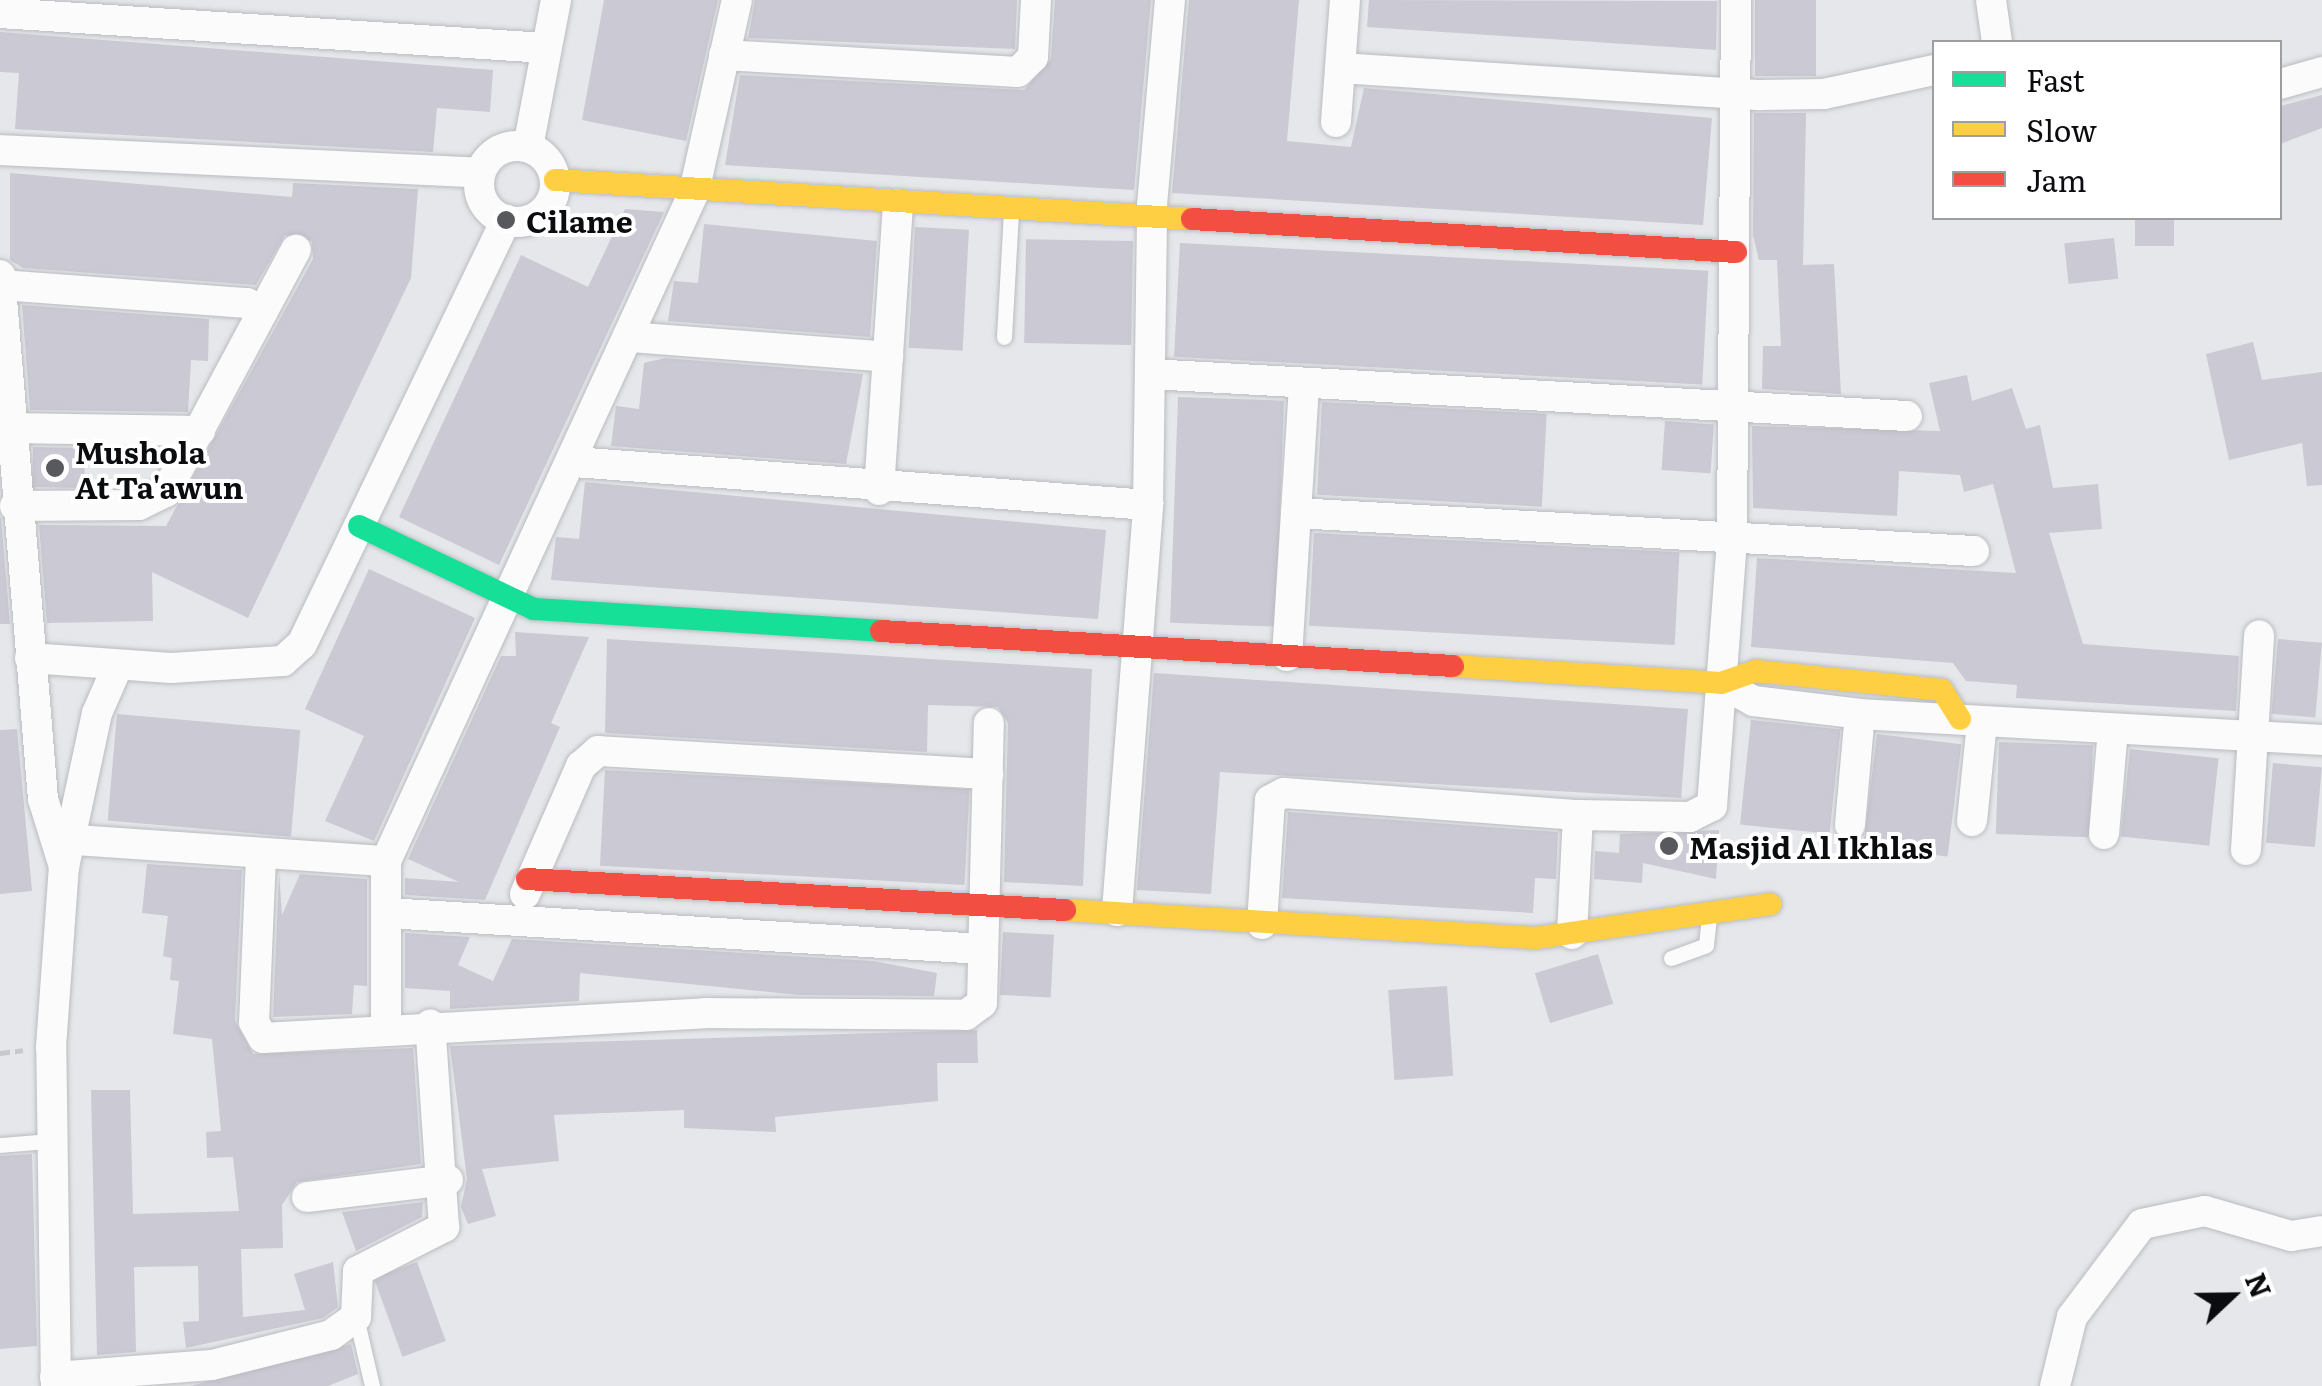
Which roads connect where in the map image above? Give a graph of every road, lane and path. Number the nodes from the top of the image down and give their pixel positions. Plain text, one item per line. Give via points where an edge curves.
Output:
1 (556, 0) edge
2 (736, 0) edge
3 (1036, 0) edge
4 (1170, 0) edge
5 (1344, 0) edge
6 (1736, 0) edge
7 (1991, 0) edge
8 (0, 14) edge
9 (1997, 40) edge
10 (546, 48) junction
11 (724, 55) junction
12 (1340, 68) junction
13 (1932, 70) edge
14 (2322, 72) edge
15 (2282, 83) edge
16 (1740, 92) junction
17 (1336, 122) dead end
18 (528, 147) junction
19 (0, 150) edge
20 (480, 173) junction
21 (555, 180) junction
22 (694, 192) junction
23 (898, 205) junction
24 (1011, 212) junction
25 (506, 220) junction
26 (1152, 220) junction
27 (296, 250) dead end
28 (1736, 252) junction
29 (0, 275) edge
30 (1, 285) edge
31 (263, 312) junction
32 (630, 337) junction
33 (1004, 337) dead end
34 (888, 358) junction
35 (1150, 374) junction
36 (1304, 385) junction
37 (1735, 410) junction
38 (1907, 416) dead end
39 (9, 428) junction
40 (200, 431) junction
41 (574, 462) junction
42 (879, 490) junction
43 (15, 506) junction
44 (1148, 506) junction
45 (1296, 513) junction
46 (360, 526) junction
47 (1732, 541) junction
48 (1974, 551) dead end
49 (511, 601) junction
50 (2259, 635) dead end
51 (1139, 646) junction
52 (1288, 656) junction
53 (30, 658) junction
54 (116, 670) junction
55 (1721, 683) junction
56 (1860, 714) junction
57 (1971, 721) junction
58 (989, 723) dead end
59 (2113, 730) junction
60 (2253, 738) junction
61 (2322, 740) edge
62 (988, 774) junction
63 (1578, 815) junction
64 (1972, 822) dead end
65 (1850, 825) dead end
66 (2104, 834) dead end
67 (2246, 850) dead end
68 (70, 853) junction
69 (261, 856) junction
70 (386, 861) junction
71 (526, 879) junction
72 (980, 904) junction
73 (1770, 904) dead end
74 (1707, 910) junction
75 (1116, 911) junction
76 (387, 913) junction
77 (523, 917) junction
78 (1262, 924) junction
79 (1572, 934) junction
80 (934, 945) junction
81 (982, 949) junction
82 (1671, 958) dead end
83 (430, 1024) junction
84 (386, 1026) junction
85 (49, 1141) junction
86 (0, 1145) edge
87 (448, 1180) junction
88 (307, 1196) dead end
89 (2322, 1231) edge
90 (356, 1318) junction
91 (138, 1378) edge
92 (56, 1381) edge
93 (372, 1386) edge
94 (2055, 1386) edge

1 - 10 street
2 - 11 street
3 - 11 street via 1033,57 1018,72
4 - 26 street
5 - 12 street
6 - 16 street
7 - 9 street
8 - 10 street
10 - 18 street
11 - 22 street
12 - 16 street
12 - 17 street
13 - 16 street via 1824,94
14 - 15 street
16 - 28 street
18 - 20 street via 499,150
18 - 21 street
19 - 20 street
20 - 25 street via 483,202
21 - 22 street
21 - 25 street via 546,208
22 - 23 street
22 - 32 street
23 - 24 street
23 - 34 street
24 - 26 street
24 - 33 lane
25 - 46 street
26 - 28 street
26 - 35 street
27 - 31 street
28 - 37 street
29 - 30 street
30 - 31 street via 248,303
30 - 39 street
31 - 40 street
32 - 34 street
32 - 41 street
34 - 42 street
35 - 36 street
35 - 44 street
36 - 37 street
36 - 45 street
37 - 38 street
37 - 47 street
39 - 40 street
39 - 43 street
40 - 43 street via 155,501
41 - 42 street
41 - 49 street
42 - 44 street
43 - 53 street
44 - 51 street
45 - 47 street
45 - 52 street
46 - 49 street
46 - 54 street via 302,644 283,661
47 - 48 street
47 - 55 street
49 - 51 street
49 - 70 street
50 - 60 street
51 - 52 street
51 - 75 street
52 - 55 street
53 - 54 street
53 - 68 street via 43,800
54 - 68 street via 97,713
55 - 56 street via 1753,701
55 - 57 street via 1756,671 1942,690
55 - 63 street via 1712,806 1690,817
56 - 57 street
56 - 65 street
57 - 59 street
57 - 64 street
58 - 62 street
59 - 60 street
59 - 66 street
60 - 61 street
60 - 67 street
62 - 71 street via 598,751 581,766
62 - 72 street
63 - 78 street via 1284,793 1270,800
63 - 79 street
68 - 69 street
68 - 85 street
69 - 70 street
69 - 84 street via 258,1033
70 - 76 street
71 - 72 street
71 - 77 street
72 - 75 street
72 - 80 street
72 - 81 street
73 - 74 street
74 - 79 street
74 - 82 lane via 1712,938
75 - 78 street
76 - 77 street
76 - 84 street
77 - 80 street
78 - 79 street
80 - 81 street
81 - 83 street via 982,1002 966,1014
83 - 84 street
83 - 87 street
85 - 86 lane
85 - 92 street
87 - 88 street
87 - 90 street via 438,1236 358,1271
89 - 94 street via 2291,1236 2205,1211 2142,1224 2072,1317
90 - 91 street via 286,1348
90 - 93 lane
91 - 92 street

